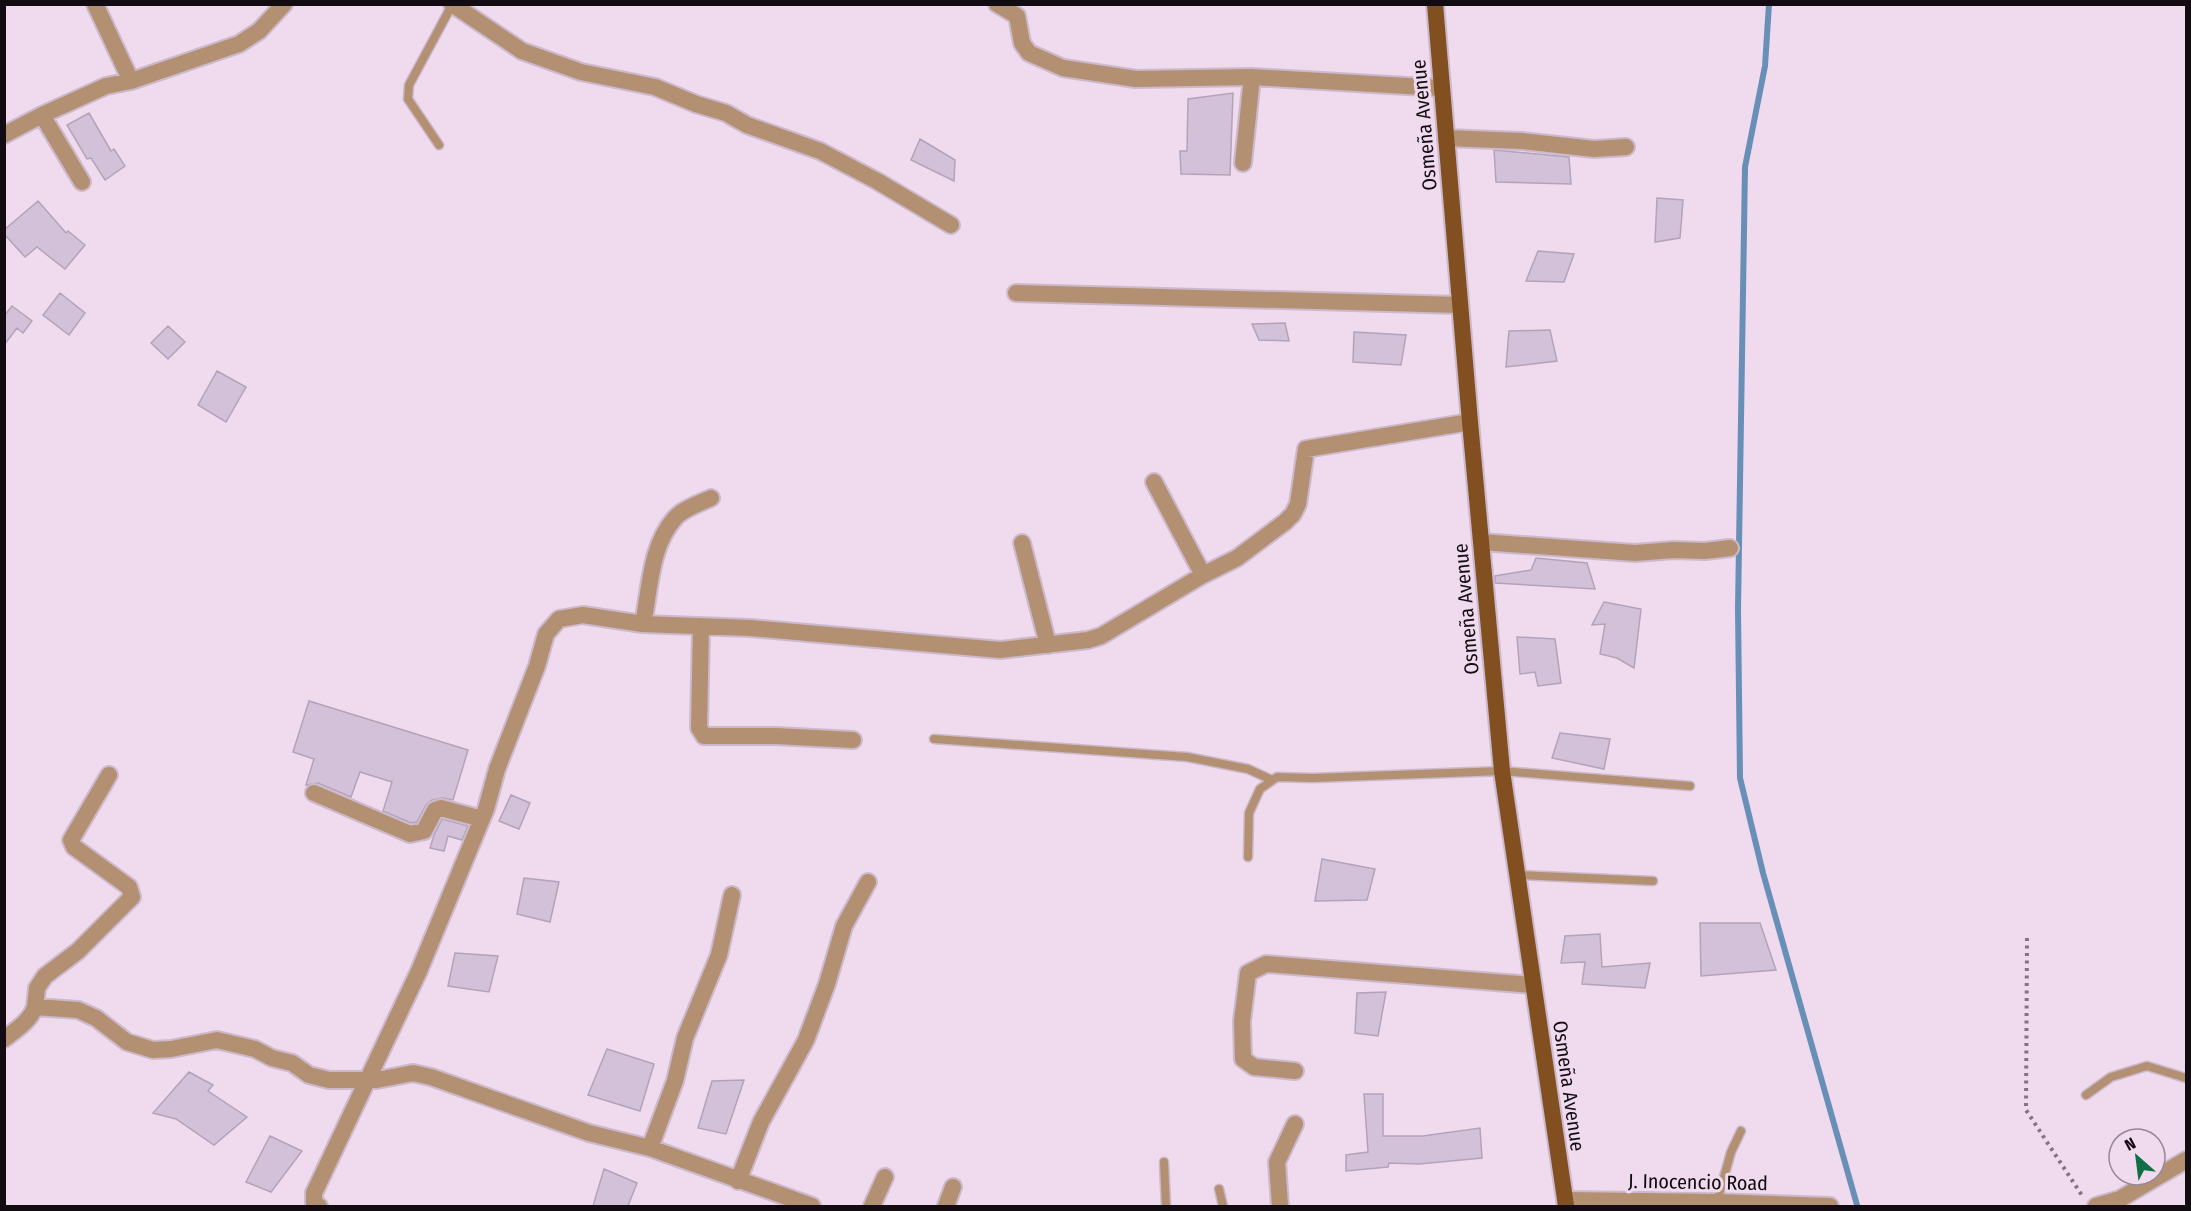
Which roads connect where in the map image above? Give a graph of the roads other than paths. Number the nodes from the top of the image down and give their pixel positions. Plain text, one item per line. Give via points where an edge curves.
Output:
1 (95, 4) edge
2 (284, 4) edge
3 (997, 4) edge
4 (1435, 4) edge
5 (452, 5) edge
6 (1252, 77) junction
7 (131, 81) junction
8 (1442, 88) junction
9 (42, 115) junction
10 (4, 135) edge
11 (1446, 138) junction
12 (439, 145) dead end
13 (1626, 147) dead end
14 (1243, 163) dead end
15 (82, 182) dead end
16 (951, 225) dead end
17 (1016, 293) dead end
18 (1460, 305) junction
19 (1470, 422) junction
20 (1154, 482) dead end
21 (711, 498) dead end
22 (1481, 542) junction
23 (1022, 543) dead end
24 (1730, 548) dead end
25 (1203, 575) junction
26 (643, 624) junction
27 (701, 626) junction
28 (1048, 645) junction
29 (934, 739) dead end
30 (853, 740) dead end
31 (1502, 771) junction
32 (109, 775) dead end
33 (1272, 780) junction
34 (1690, 786) dead end
35 (314, 793) dead end
36 (482, 819) junction
37 (1248, 857) dead end
38 (1517, 875) junction
39 (1653, 881) dead end
40 (868, 882) dead end
41 (732, 895) dead end
42 (1533, 985) junction
43 (35, 1007) junction
44 (4, 1039) edge
45 (1295, 1071) dead end
46 (2187, 1078) edge
47 (366, 1081) junction
48 (2086, 1095) dead end
49 (1295, 1124) dead end
50 (1741, 1131) dead end
51 (650, 1148) junction
52 (2187, 1160) edge
53 (1164, 1162) dead end
54 (885, 1177) dead end
55 (738, 1181) junction
56 (953, 1187) dead end
57 (1219, 1189) dead end
58 (1717, 1202) junction
59 (1566, 1203) edge
60 (319, 1206) edge
61 (812, 1206) edge
62 (872, 1206) edge
63 (946, 1206) edge
64 (1166, 1206) edge
65 (1223, 1206) edge
66 (1280, 1206) edge
67 (1830, 1206) edge
68 (2096, 1206) edge

1 - 7 street
2 - 7 street via 239,44
3 - 6 street via 1017,16 1022,43 1029,53 1063,68 1136,79
4 - 8 main road, Osmeña Avenue
5 - 12 lane via 409,86 408,99
5 - 16 street via 522,51 581,72 655,87 820,151
6 - 8 street
6 - 14 street
7 - 9 street via 106,86
8 - 11 main road, Osmeña Avenue
9 - 10 street
9 - 15 street
11 - 13 street via 1594,149
11 - 18 main road, Osmeña Avenue
17 - 18 street
18 - 19 main road, Osmeña Avenue
19 - 22 main road, Osmeña Avenue
19 - 25 street via 1306,449 1293,514 1237,558
20 - 25 street
21 - 26 street via 675,517 658,544
22 - 24 street via 1635,553
22 - 31 main road, Osmeña Avenue
23 - 28 street
25 - 28 street via 1101,636
26 - 27 street
26 - 36 street via 583,615 559,619 546,634
27 - 28 street via 1000,650
27 - 30 street via 699,728 704,735
29 - 33 lane via 1187,757 1248,769
31 - 33 lane
31 - 34 lane
31 - 38 main road, Osmeña Avenue
32 - 43 street via 71,840 74,847 129,887 132,897 78,951 45,976 37,988
33 - 37 lane via 1260,789 1249,813
35 - 36 street via 410,834 424,831 435,810 441,808
36 - 47 street via 418,971
38 - 39 lane
38 - 42 main road, Osmeña Avenue
40 - 55 street via 844,926 806,1040 762,1122
41 - 51 street via 719,955 685,1038 675,1081
42 - 45 street via 1266,964 1248,973 1242,1021 1243,1059 1254,1067
42 - 59 main road, Osmeña Avenue
43 - 44 street via 26,1022
43 - 47 street via 78,1010 96,1018 127,1042 153,1050 217,1040 255,1049 319,1078
46 - 48 lane via 2147,1066 2111,1077
47 - 51 street via 413,1072 589,1133
47 - 60 street via 314,1193 314,1203
49 - 66 street via 1277,1162
50 - 58 lane
51 - 55 street
52 - 68 street via 2120,1199
53 - 64 lane
54 - 62 street
55 - 61 street
56 - 63 street
57 - 65 lane
58 - 59 street, J. Inocencio Road
58 - 67 street, J. Inocencio Road

